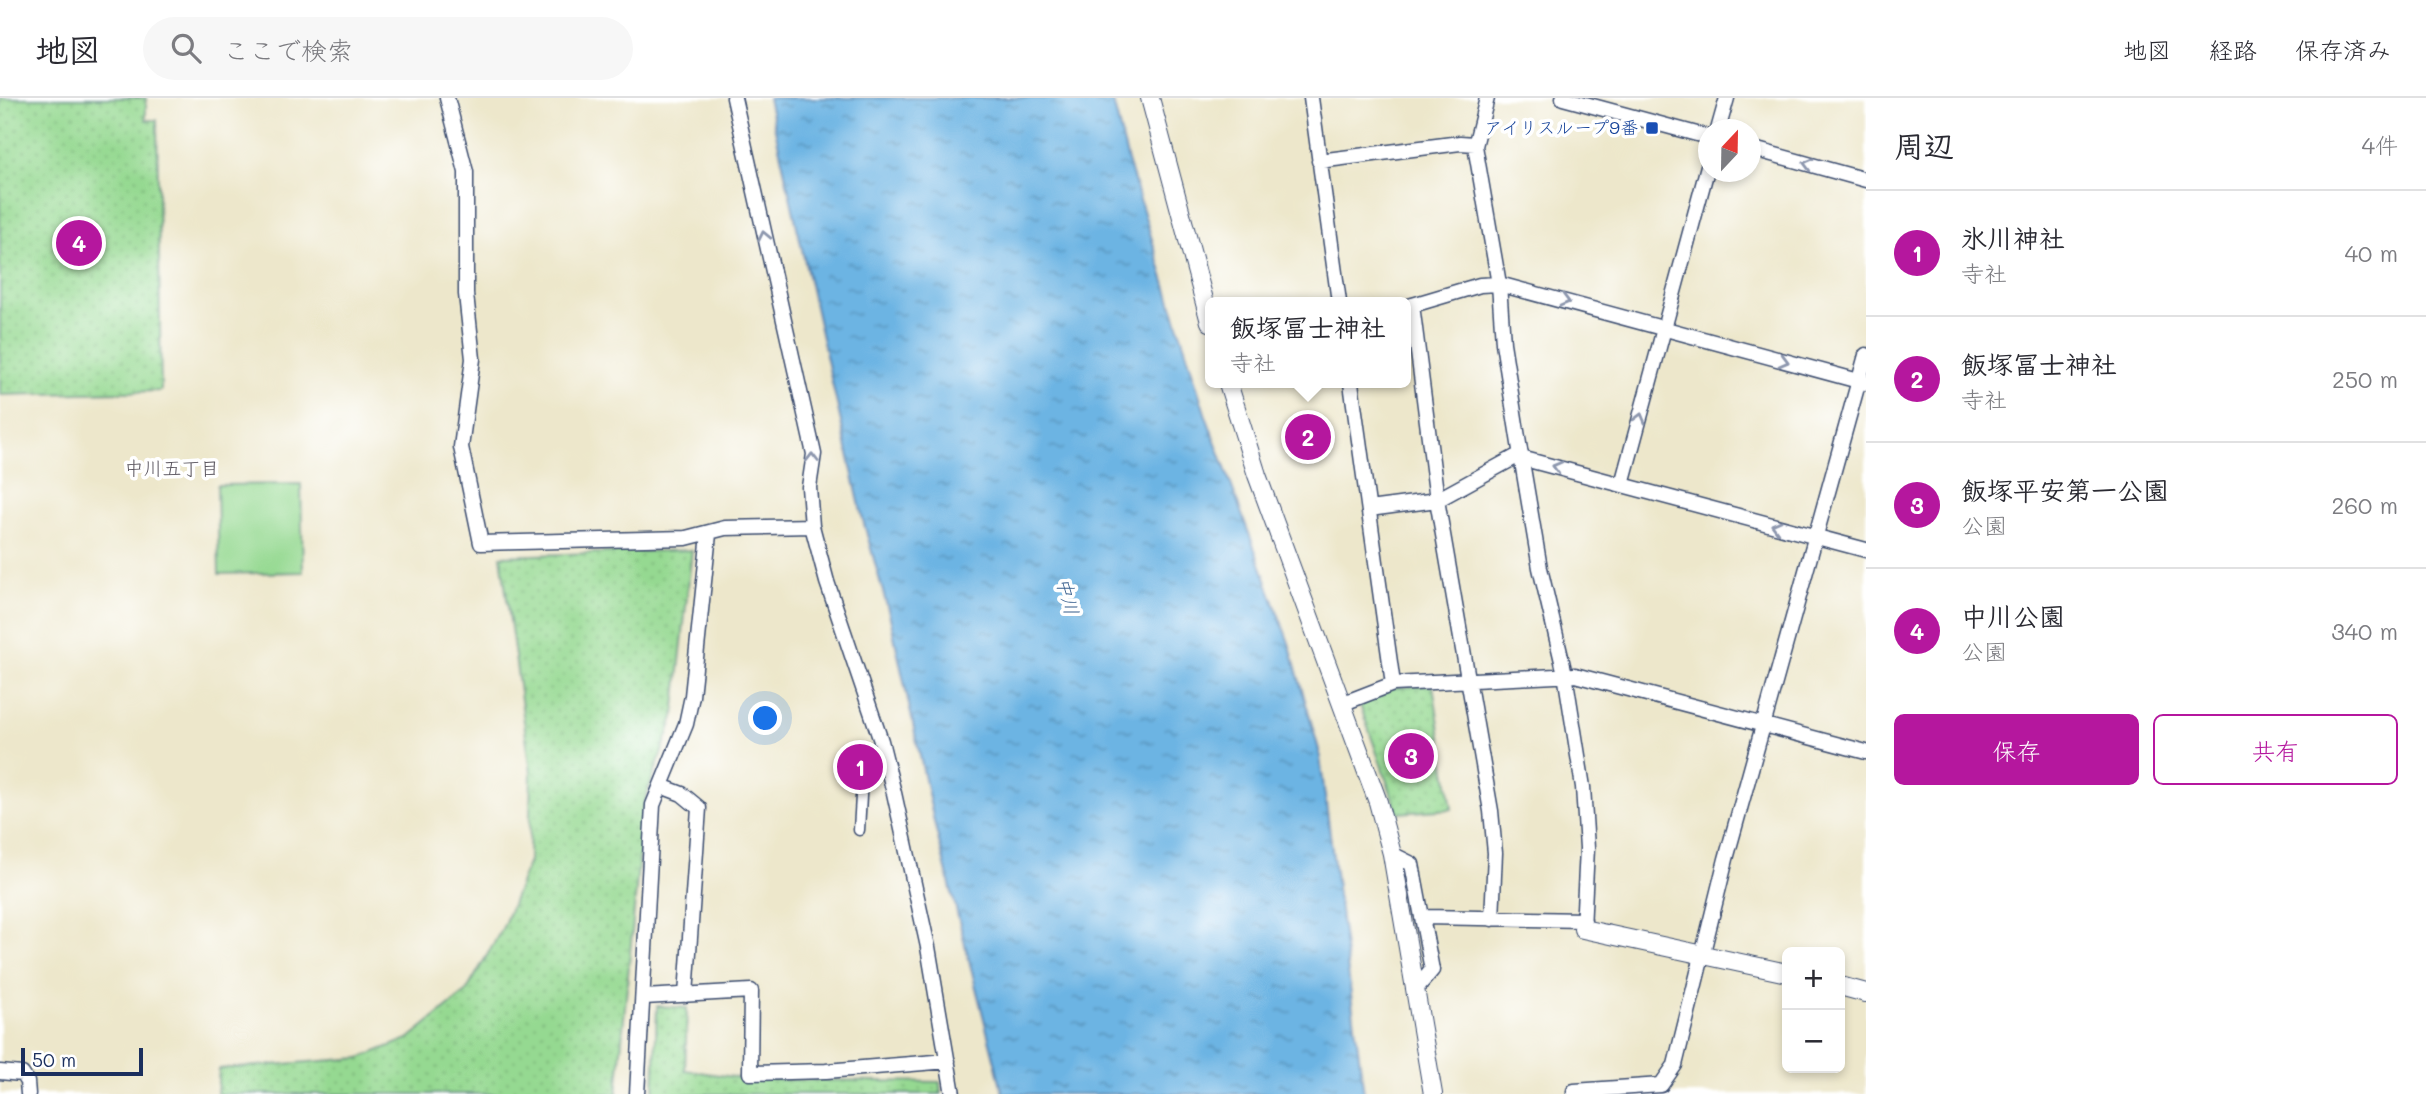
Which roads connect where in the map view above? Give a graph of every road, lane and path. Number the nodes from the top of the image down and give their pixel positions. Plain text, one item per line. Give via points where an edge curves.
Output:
1 (447, 98) edge
2 (734, 98) edge
3 (1150, 98) edge
4 (1311, 98) edge
5 (1488, 98) edge
6 (1563, 98) edge
7 (1727, 98) edge
8 (1721, 119) edge
9 (1698, 134) edge
10 (1475, 144) junction
11 (1761, 151) edge
12 (1319, 161) junction
13 (1866, 180) edge
14 (1705, 182) edge
15 (1499, 284) junction
16 (1338, 297) edge
17 (1205, 303) edge
18 (1411, 305) edge
19 (1411, 320) edge
20 (1664, 329) junction
21 (1866, 355) edge
22 (1862, 382) edge
23 (1230, 388) edge
24 (1352, 388) edge
25 (1521, 456) junction
26 (1622, 484) junction
27 (1437, 500) junction
28 (1369, 509) junction
29 (811, 526) junction
30 (709, 534) junction
31 (1815, 537) junction
32 (1866, 550) edge
33 (1565, 674) junction
34 (1467, 679) junction
35 (1392, 684) junction
36 (1344, 703) junction
37 (1764, 726) junction
38 (1866, 752) edge
39 (862, 779) dead end
40 (661, 786) junction
41 (859, 830) dead end
42 (1392, 853) junction
43 (1424, 917) junction
44 (1492, 919) junction
45 (1583, 925) junction
46 (1702, 954) junction
47 (1782, 972) edge
48 (1845, 987) edge
49 (1415, 990) junction
50 (1866, 993) edge
51 (686, 995) junction
52 (644, 997) junction
53 (948, 1061) junction
54 (0, 1072) edge
55 (28, 1094) edge
56 (637, 1094) edge
57 (953, 1094) edge
58 (1433, 1094) edge
59 (1574, 1094) edge

1 - 30 street via 466,172 466,294 473,359 461,447 481,542
29 -> 2 street via 814,454
3 - 17 street
4 - 12 street
5 - 10 street
6 - 9 street
7 - 8 street
10 - 12 street
10 - 15 street
13 -> 11 street
12 - 16 street
14 - 20 street
15 - 18 street via 1480,285
15 -> 20 street
15 - 25 street via 1503,343
19 - 27 street
20 -> 22 street
26 -> 20 street
21 - 22 street
22 - 31 street
23 - 36 street via 1257,475
24 - 28 street
26 -> 25 street
25 - 27 street
25 - 33 street via 1540,568
31 -> 26 street
27 - 28 street
27 - 34 street
28 - 35 street
29 - 30 street via 725,528
29 - 53 street via 881,741 916,890
30 - 40 street via 692,696
31 - 32 street
31 - 37 street
33 - 34 street
33 - 37 street
33 - 45 street via 1587,841
34 - 35 street
34 - 44 street via 1496,853
35 - 36 street
36 - 42 street
37 - 38 street
37 - 46 street
39 - 41 street
40 - 51 street via 682,794 699,808
40 - 52 street via 653,806
42 - 43 street via 1412,864
42 - 49 street
43 - 44 street
43 - 49 street via 1432,970
44 - 45 street
45 - 46 street
46 - 47 street
46 - 59 street via 1675,1065 1661,1085
48 - 50 street
49 - 58 street
51 - 52 street
51 - 53 street via 751,991 750,1073
52 - 56 street
53 - 57 street
54 - 55 street via 22,1074

